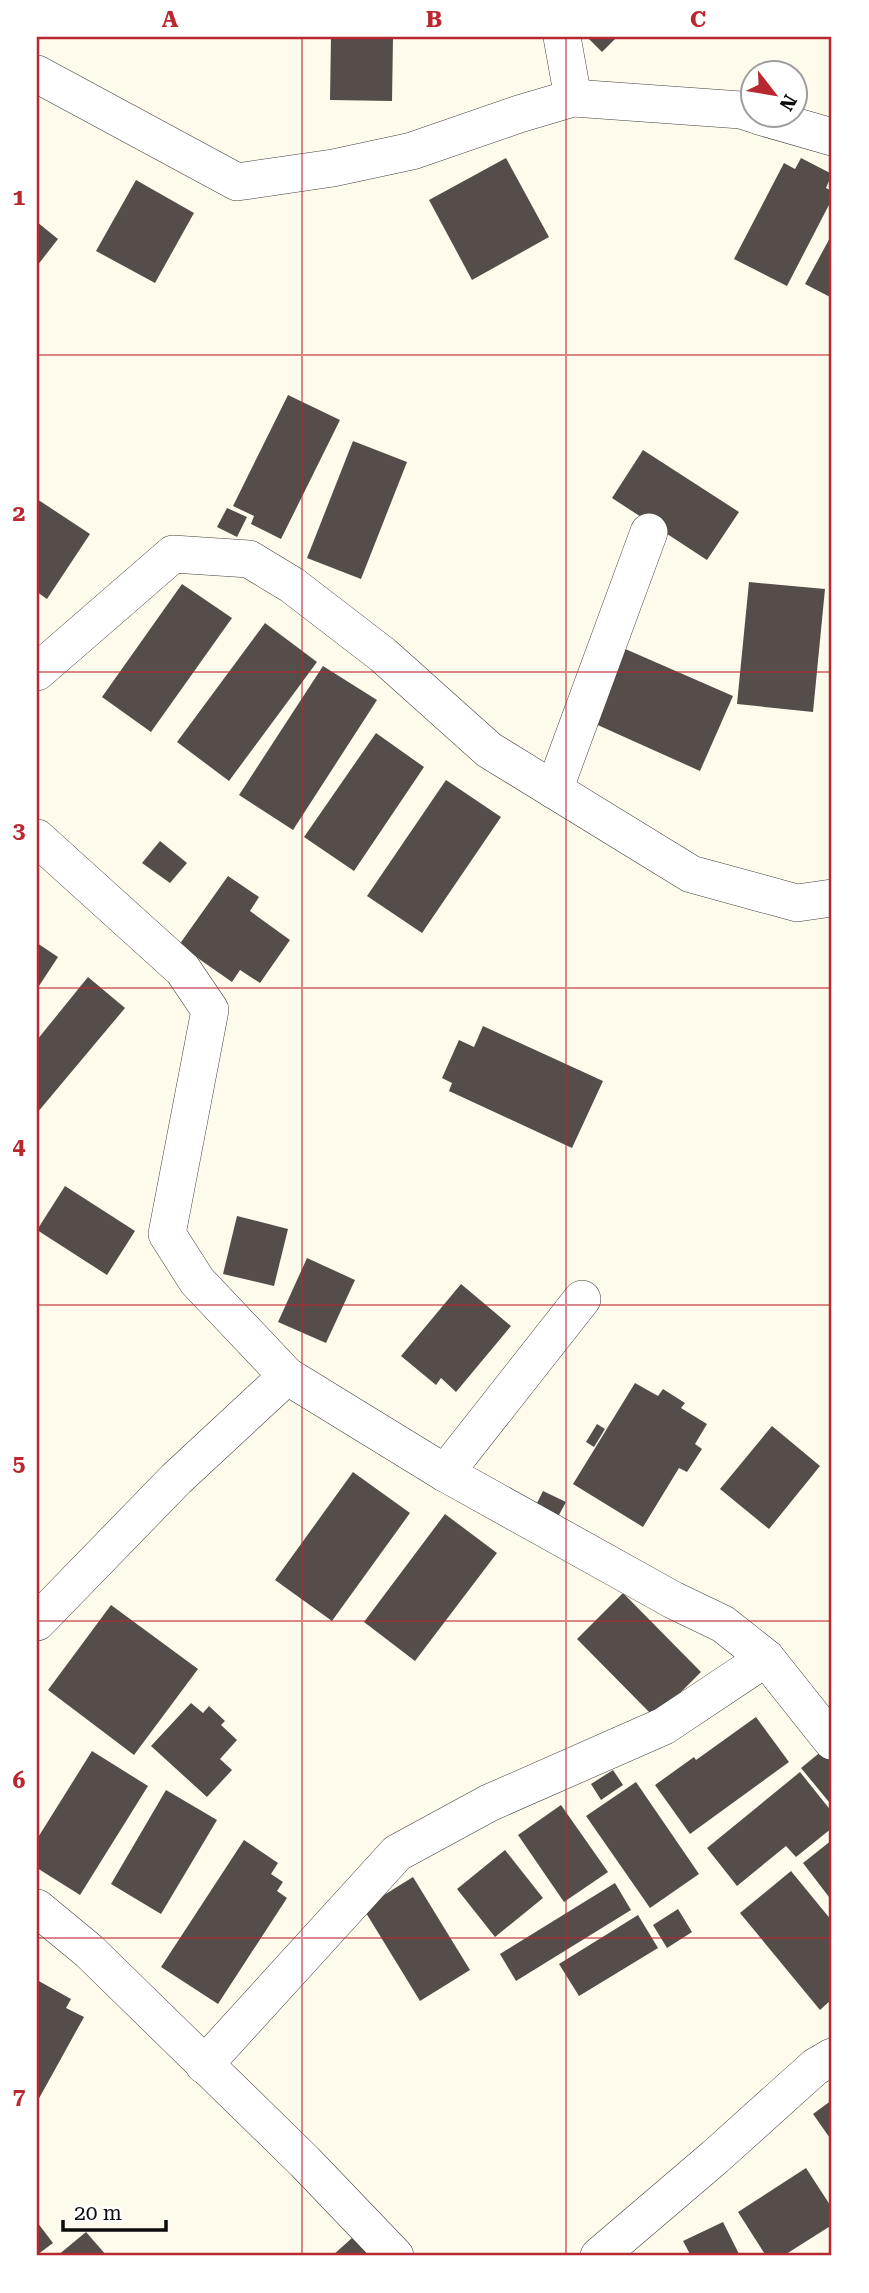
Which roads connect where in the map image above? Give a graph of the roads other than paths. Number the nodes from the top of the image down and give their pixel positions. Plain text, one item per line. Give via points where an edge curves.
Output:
1 (562, 37) edge
2 (37, 74) edge
3 (573, 99) junction
4 (740, 110) edge
5 (810, 130) edge
6 (832, 136) edge
7 (649, 532) dead end
8 (37, 672) edge
9 (554, 790) junction
10 (37, 838) edge
11 (832, 898) edge
12 (582, 1299) dead end
13 (287, 1376) junction
14 (444, 1473) junction
15 (37, 1622) edge
16 (766, 1658) junction
17 (832, 1741) edge
18 (37, 1908) edge
19 (832, 2057) edge
20 (204, 2065) junction
21 (395, 2256) edge
22 (599, 2256) edge

1 - 3 street
2 - 3 street via 237,182 333,169 412,151
3 - 4 street
5 - 6 street
7 - 9 street
8 - 9 street via 173,554 249,559 292,585 383,655 489,750
9 - 11 street via 691,874 797,903
10 - 13 street via 183,970 210,1010 167,1234 197,1281
12 - 14 street
13 - 14 street
13 - 15 street via 176,1479
14 - 16 street via 723,1624
16 - 17 street
16 - 20 street via 664,1726 489,1803 397,1853
18 - 20 street via 89,1951
19 - 22 street
20 - 21 street

